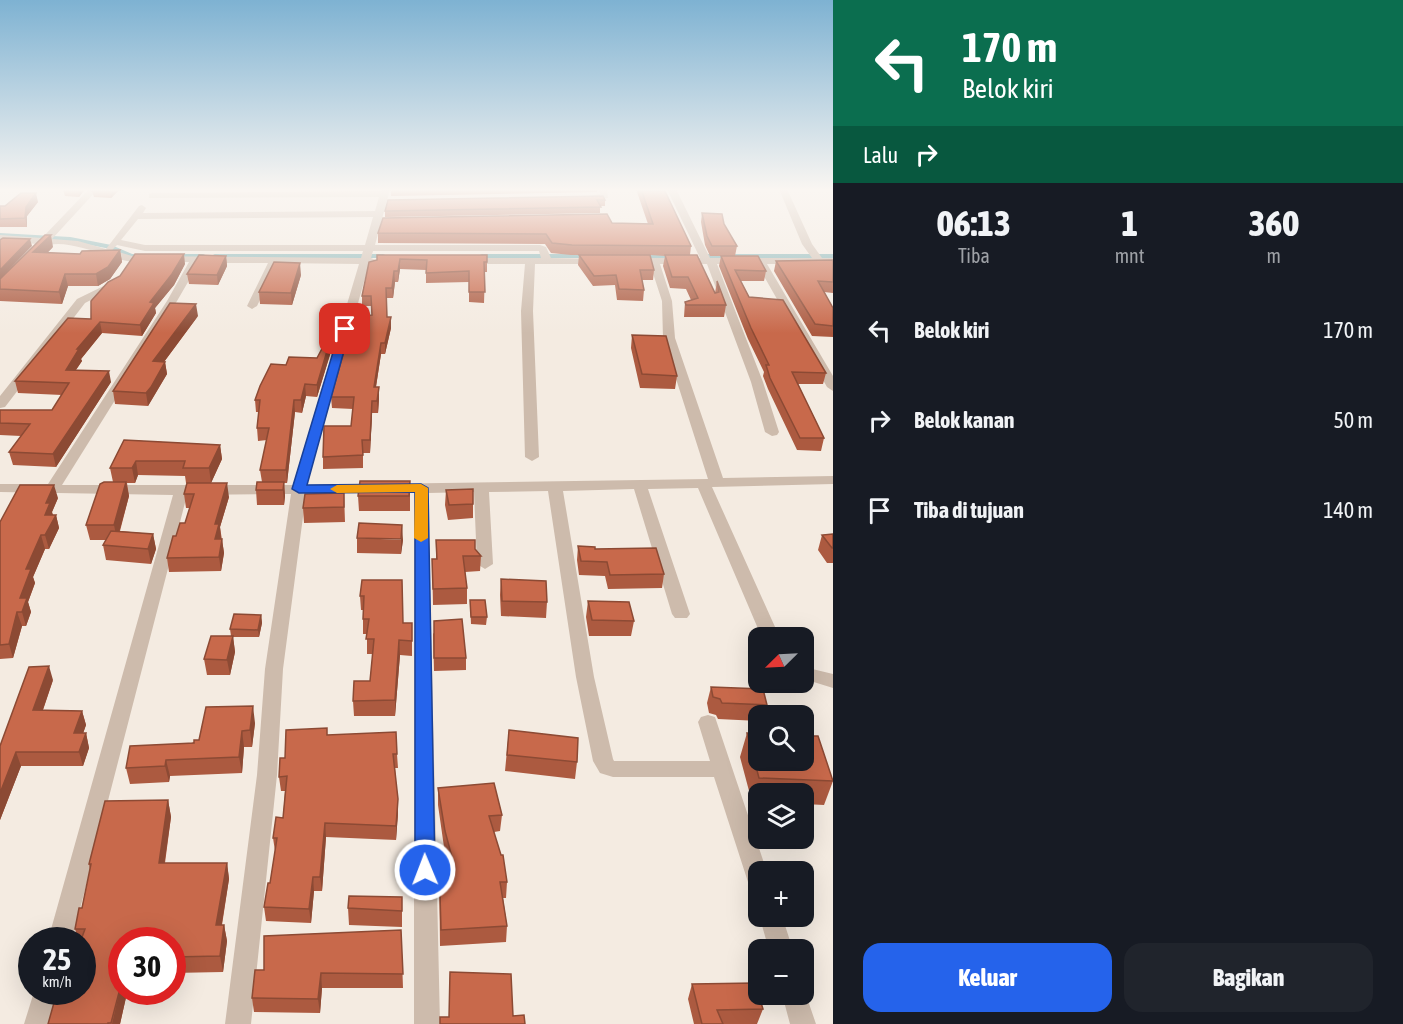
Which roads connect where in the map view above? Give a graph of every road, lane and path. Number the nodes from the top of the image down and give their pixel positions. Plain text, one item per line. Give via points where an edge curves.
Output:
1 (48, 237) junction
2 (118, 237) edge
3 (372, 237) edge
4 (695, 237) edge
5 (809, 237) edge
6 (0, 238) edge
7 (114, 242) junction
8 (35, 252) edge
9 (106, 252) junction
10 (257, 255) junction
11 (302, 255) junction
12 (367, 255) junction
13 (546, 258) junction
14 (706, 259) junction
15 (821, 259) edge
16 (195, 260) junction
17 (274, 261) junction
18 (389, 261) edge
19 (460, 261) edge
20 (530, 261) junction
21 (606, 261) edge
22 (618, 261) edge
23 (654, 261) junction
24 (760, 261) junction
25 (126, 267) junction
26 (833, 270) edge
27 (252, 306) dead end
28 (833, 387) edge
29 (0, 404) edge
30 (772, 432) dead end
31 (532, 457) dead end
32 (833, 480) edge
33 (710, 483) junction
34 (640, 486) junction
35 (481, 487) junction
36 (555, 487) junction
37 (421, 488) junction
38 (52, 489) junction
39 (299, 489) junction
40 (181, 491) junction
41 (2, 493) edge
42 (485, 564) dead end
43 (681, 614) dead end
44 (767, 627) edge
45 (814, 676) edge
46 (833, 681) edge
47 (708, 722) dead end
48 (722, 769) junction
49 (752, 861) edge
50 (64, 927) edge
51 (43, 1005) edge
52 (797, 1005) edge
53 (38, 1024) edge
54 (238, 1024) edge
55 (427, 1024) edge
56 (803, 1024) edge

1 - 6 street
1 - 8 street
1 - 9 street
2 - 7 street
3 - 12 street
4 - 14 street
5 - 15 street
7 - 9 street
7 - 10 street via 145,248
9 - 25 street
10 - 11 street
10 - 16 street
10 - 17 street
11 - 12 street
11 - 17 street
12 - 13 street via 536,248 543,249
12 - 18 street
12 - 39 street
13 - 20 street
13 - 21 street
14 - 23 street
14 - 24 street
14 - 30 street via 718,276
15 - 24 street
15 - 26 street
16 - 25 street
16 - 38 street
17 - 27 street
19 - 20 street
20 - 31 street via 527,311
22 - 23 street
23 - 33 street via 667,301 669,338
24 - 28 street
25 - 29 street via 111,287 81,301
32 - 33 street
33 - 34 street
33 - 44 street
34 - 36 street
34 - 43 street
35 - 36 street
35 - 37 street
35 - 42 street
36 - 48 street via 603,761 612,769
37 - 39 street
37 - 55 street
38 - 40 street
38 - 41 street
39 - 40 street
39 - 54 street via 274,669 267,776
40 - 50 street
45 - 46 street
47 - 48 street
48 - 49 street
51 - 53 street
52 - 56 street

